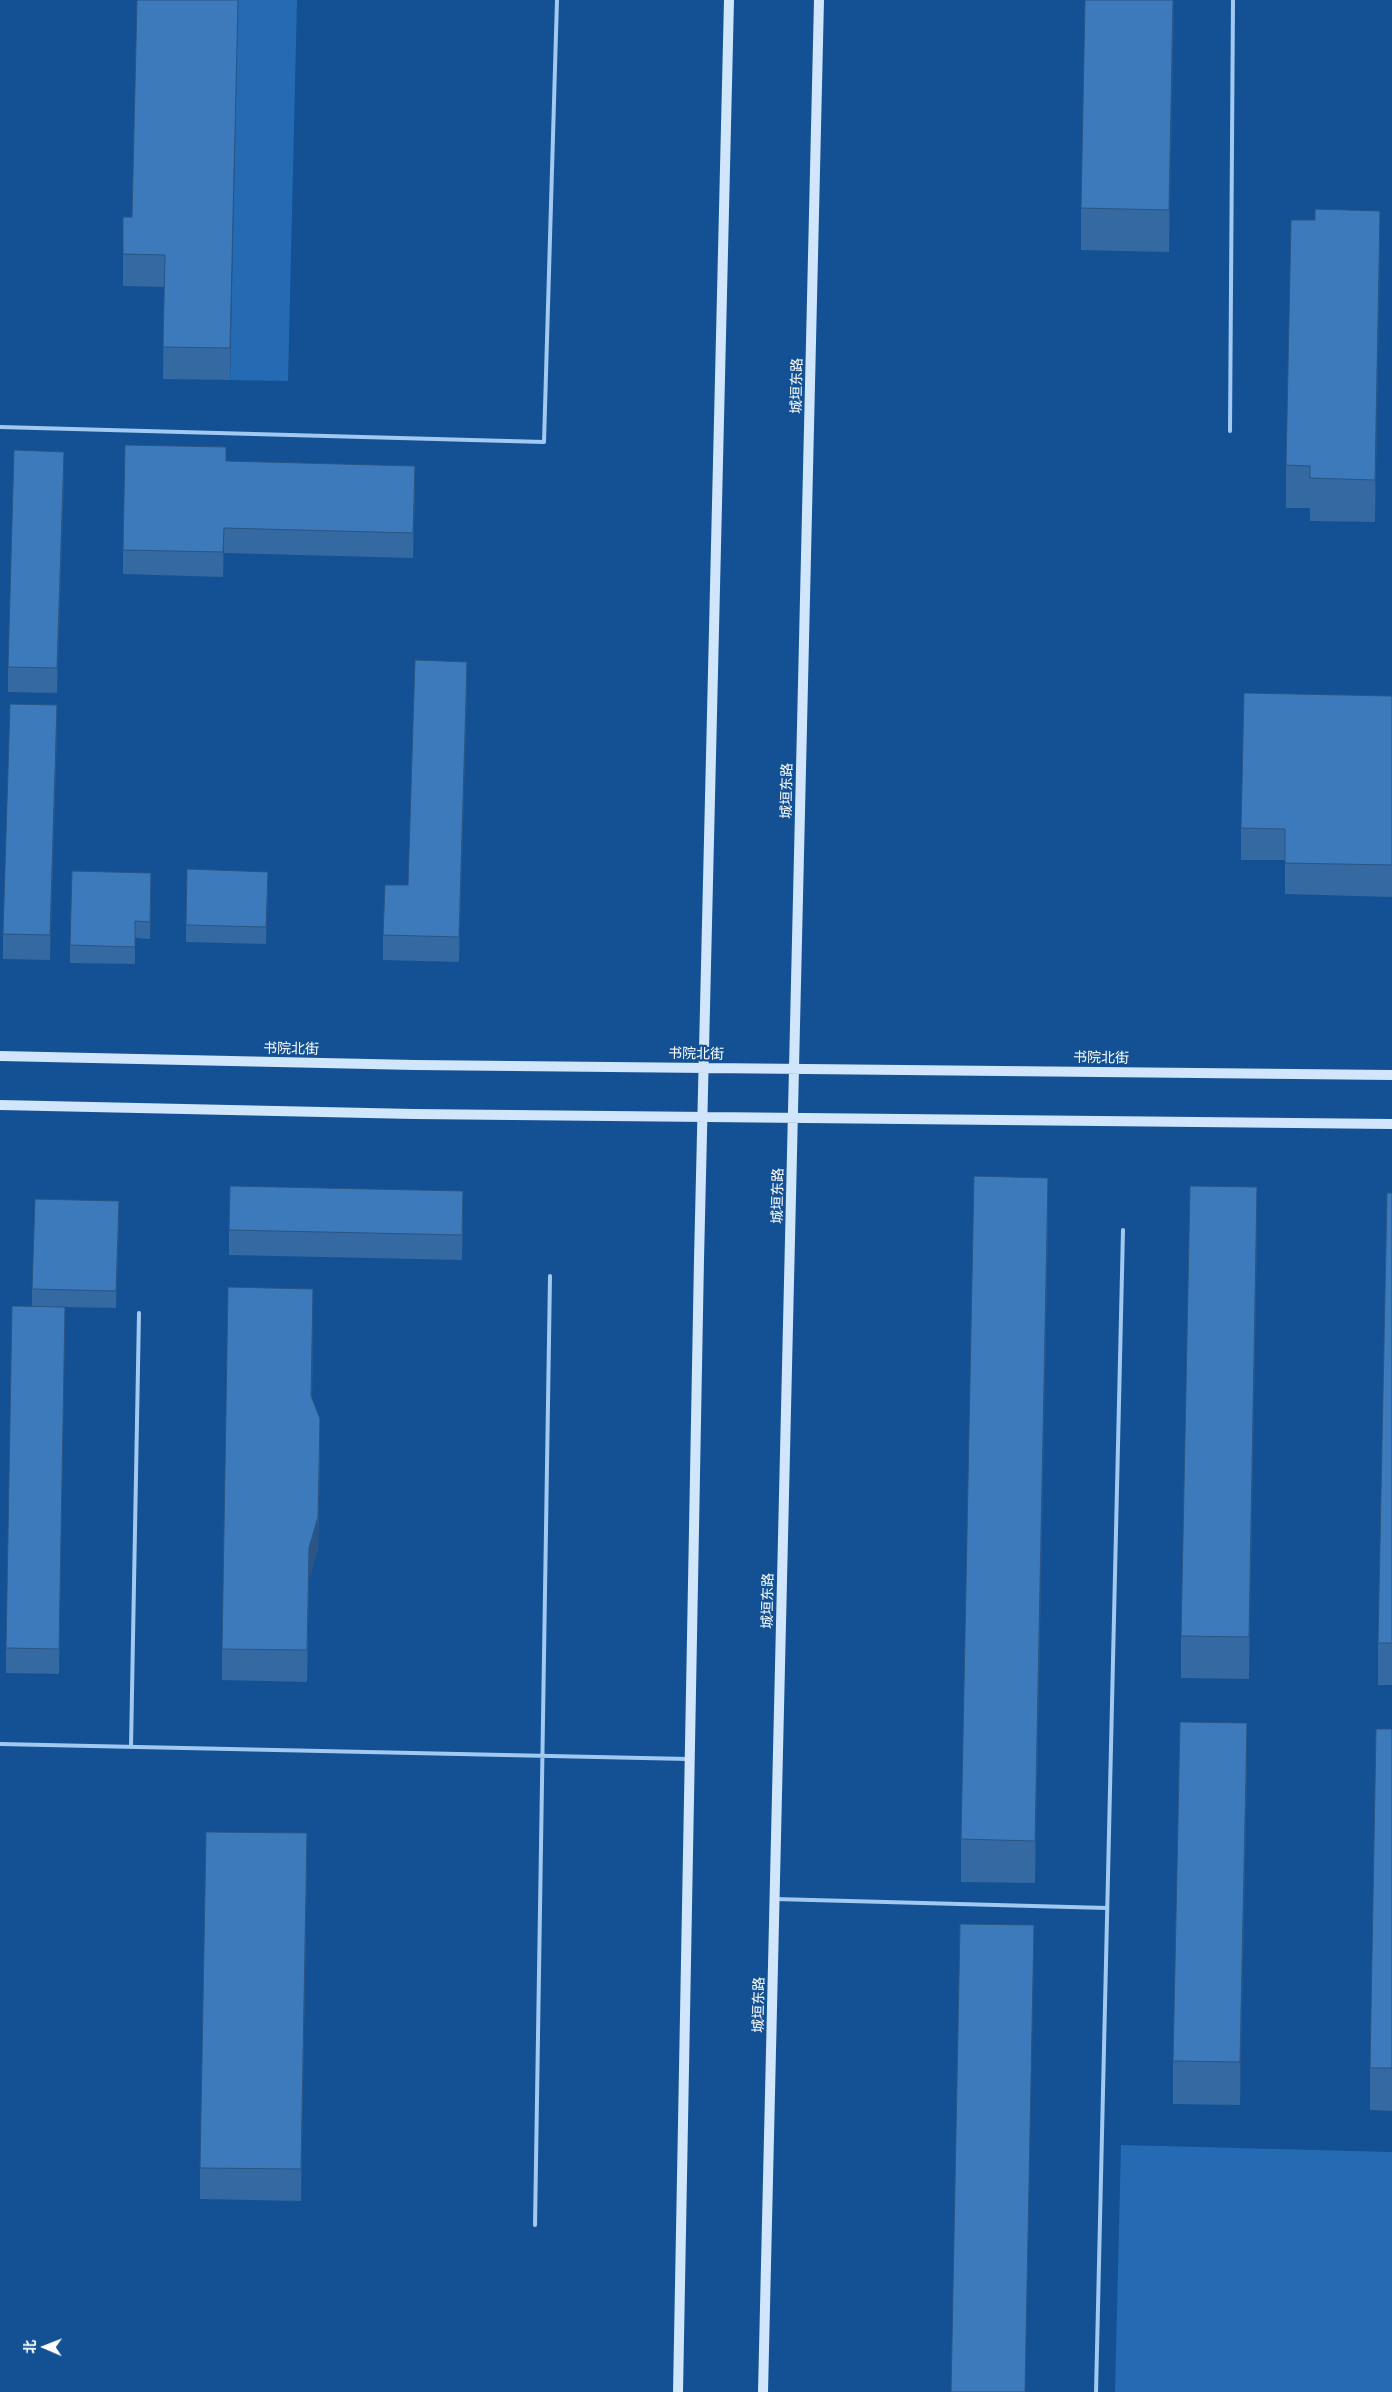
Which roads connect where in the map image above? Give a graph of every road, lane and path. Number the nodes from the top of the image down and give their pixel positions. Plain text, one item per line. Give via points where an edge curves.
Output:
1 (557, 0) edge
2 (728, 0) edge
3 (819, 0) edge
4 (1233, 0) edge
5 (0, 427) edge
6 (1230, 431) dead end
7 (0, 1056) edge
8 (704, 1068) junction
9 (795, 1069) junction
10 (1392, 1075) edge
11 (0, 1105) edge
12 (702, 1117) junction
13 (793, 1118) junction
14 (1392, 1124) edge
15 (1123, 1230) dead end
16 (550, 1276) dead end
17 (139, 1313) dead end
18 (0, 1744) edge
19 (131, 1747) junction
20 (542, 1755) junction
21 (690, 1759) junction
22 (775, 1900) junction
23 (1107, 1908) junction
24 (534, 2225) dead end
25 (678, 2392) edge
26 (764, 2392) edge
27 (1096, 2392) edge

1 - 5 lane via 544,442
2 - 8 main road
3 - 9 main road, 城垣东路
4 - 6 lane
7 - 8 main road, 书院北街
8 - 9 main road, 书院北街
8 - 12 main road
9 - 10 main road, 书院北街
9 - 13 main road, 城垣东路
11 - 12 main road
12 - 13 main road
12 - 21 main road
13 - 14 main road
13 - 22 main road, 城垣东路
15 - 23 lane
16 - 20 lane
17 - 19 lane
18 - 19 lane
19 - 20 lane
20 - 21 lane
20 - 24 lane
21 - 25 main road
22 - 23 lane
22 - 26 main road, 城垣东路
23 - 27 lane

